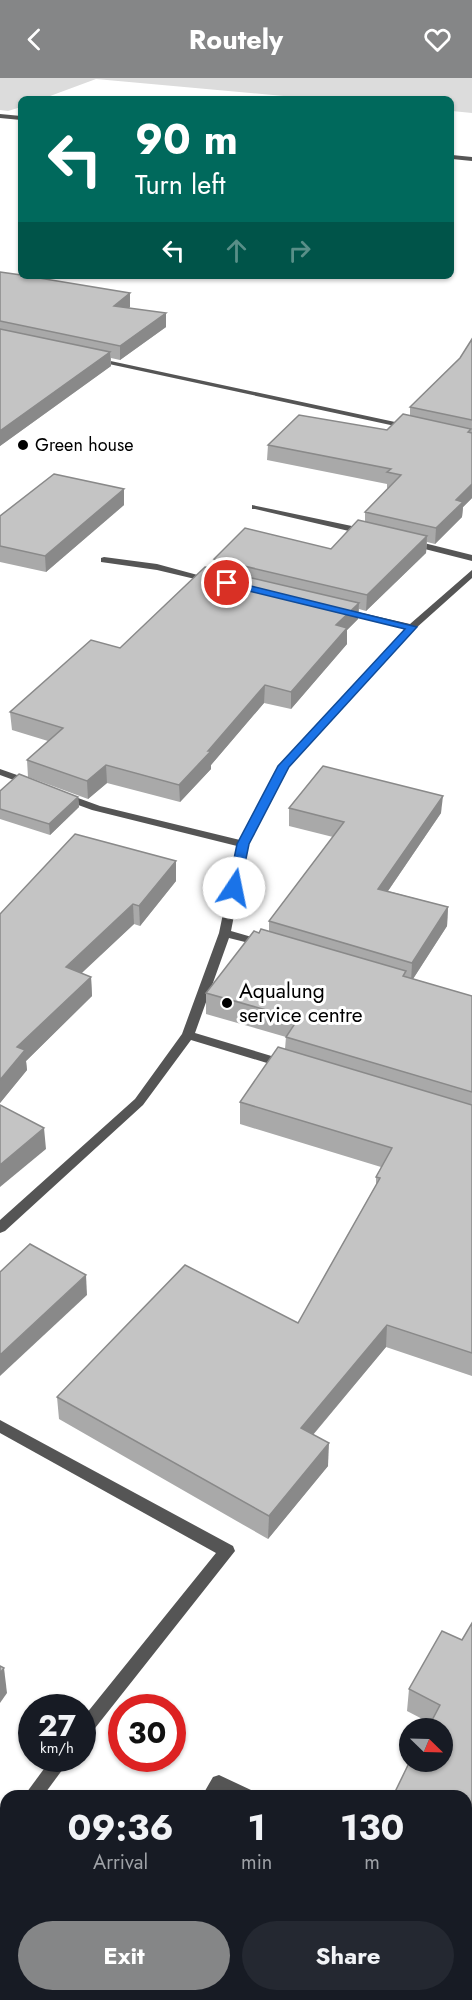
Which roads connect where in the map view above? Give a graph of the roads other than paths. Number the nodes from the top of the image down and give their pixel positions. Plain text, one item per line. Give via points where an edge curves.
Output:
1 (0, 116) edge
2 (18, 118) edge
3 (454, 157) edge
4 (472, 159) edge
5 (81, 356) edge
6 (417, 428) edge
7 (255, 507) dead end
8 (374, 534) edge
9 (406, 542) edge
10 (472, 558) edge
11 (104, 560) dead end
12 (472, 573) edge
13 (227, 583) edge
14 (332, 607) edge
15 (412, 627) junction
16 (0, 772) edge
17 (243, 844) junction
18 (225, 933) junction
19 (270, 946) edge
20 (188, 1035) junction
21 (301, 1069) edge
22 (0, 1228) edge
23 (0, 1426) edge
24 (96, 1715) edge
25 (51, 1772) edge
26 (37, 1790) edge
27 (214, 1790) edge
28 (233, 1790) edge

1 - 2 street
3 - 4 street
5 - 6 street
7 - 8 street
9 - 10 street
11 - 13 street
12 - 15 street
14 - 15 street
15 - 17 street via 284,766
16 - 17 street via 96,808
17 - 18 street
18 - 19 street
18 - 20 street
20 - 21 street
20 - 22 street via 140,1102
23 - 24 street via 227,1551
25 - 26 street
27 - 28 street via 219,1783

